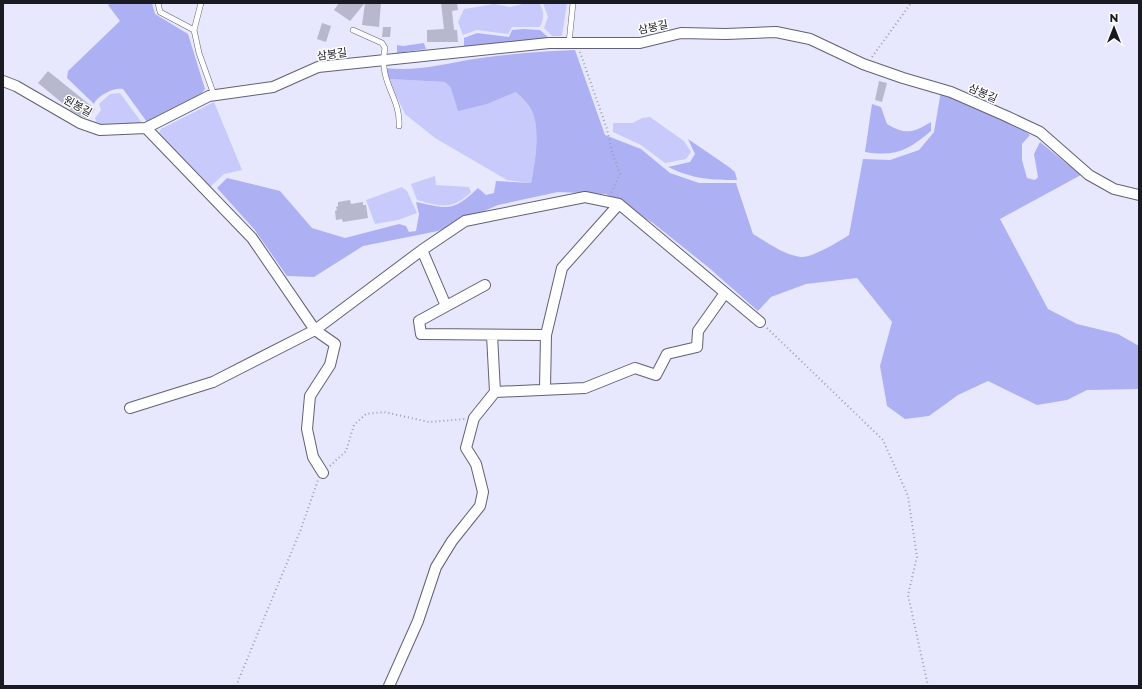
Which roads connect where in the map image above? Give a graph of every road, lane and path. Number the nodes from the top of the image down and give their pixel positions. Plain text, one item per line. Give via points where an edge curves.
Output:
1 (158, 3) edge
2 (201, 3) edge
3 (572, 3) edge
4 (911, 3) edge
5 (194, 30) junction
6 (353, 30) dead end
7 (573, 43) junction
8 (383, 60) junction
9 (868, 66) junction
10 (3, 81) edge
11 (214, 95) junction
12 (399, 126) dead end
13 (146, 128) junction
14 (1139, 195) edge
15 (608, 202) junction
16 (619, 204) junction
17 (422, 250) junction
18 (485, 285) dead end
19 (726, 293) junction
20 (446, 306) junction
21 (760, 322) joint
22 (315, 330) junction
23 (492, 334) junction
24 (546, 335) junction
25 (545, 389) junction
26 (495, 392) junction
27 (130, 408) dead end
28 (474, 418) junction
29 (323, 473) junction
30 (236, 686) edge
31 (389, 686) edge
32 (928, 686) edge

1 - 5 lane via 160,12
2 - 5 lane
3 - 7 lane
4 - 9 path via 873,53
5 - 11 lane
6 - 8 lane via 382,43 385,48
7 - 8 street, 삼봉길 via 549,43
7 - 9 street, 삼봉길 via 640,43 681,33 776,32 810,39
7 - 15 path via 607,129 620,174
8 - 11 street, 삼봉길 via 318,67 273,87
8 - 12 lane via 384,75 400,116
9 - 14 street, 삼봉길 via 951,92 1040,132 1089,175 1114,189
10 - 13 street, 원봉길 via 35,96 80,123 100,130
11 - 13 street, 삼봉길
13 - 22 street via 252,238
15 - 16 street
15 - 17 street via 585,197 465,221
16 - 19 street
16 - 24 street via 562,268
17 - 20 street
17 - 22 street
18 - 20 street
19 - 21 street
19 - 25 street via 698,331 696,348 667,354 656,375 635,368 585,388
20 - 23 street via 419,321 421,334
21 - 32 path via 883,440 908,496 917,557 908,595
22 - 27 street via 213,382
22 - 29 street via 335,344 330,365 310,396 307,429 313,457
23 - 24 street
23 - 26 street
24 - 25 street
25 - 26 street
26 - 28 street
28 - 29 path via 429,422 384,412 366,414 354,425 346,451
28 - 31 street via 466,448 476,464 483,492 480,506 452,541 436,567 418,621
29 - 30 path via 320,475 301,529

